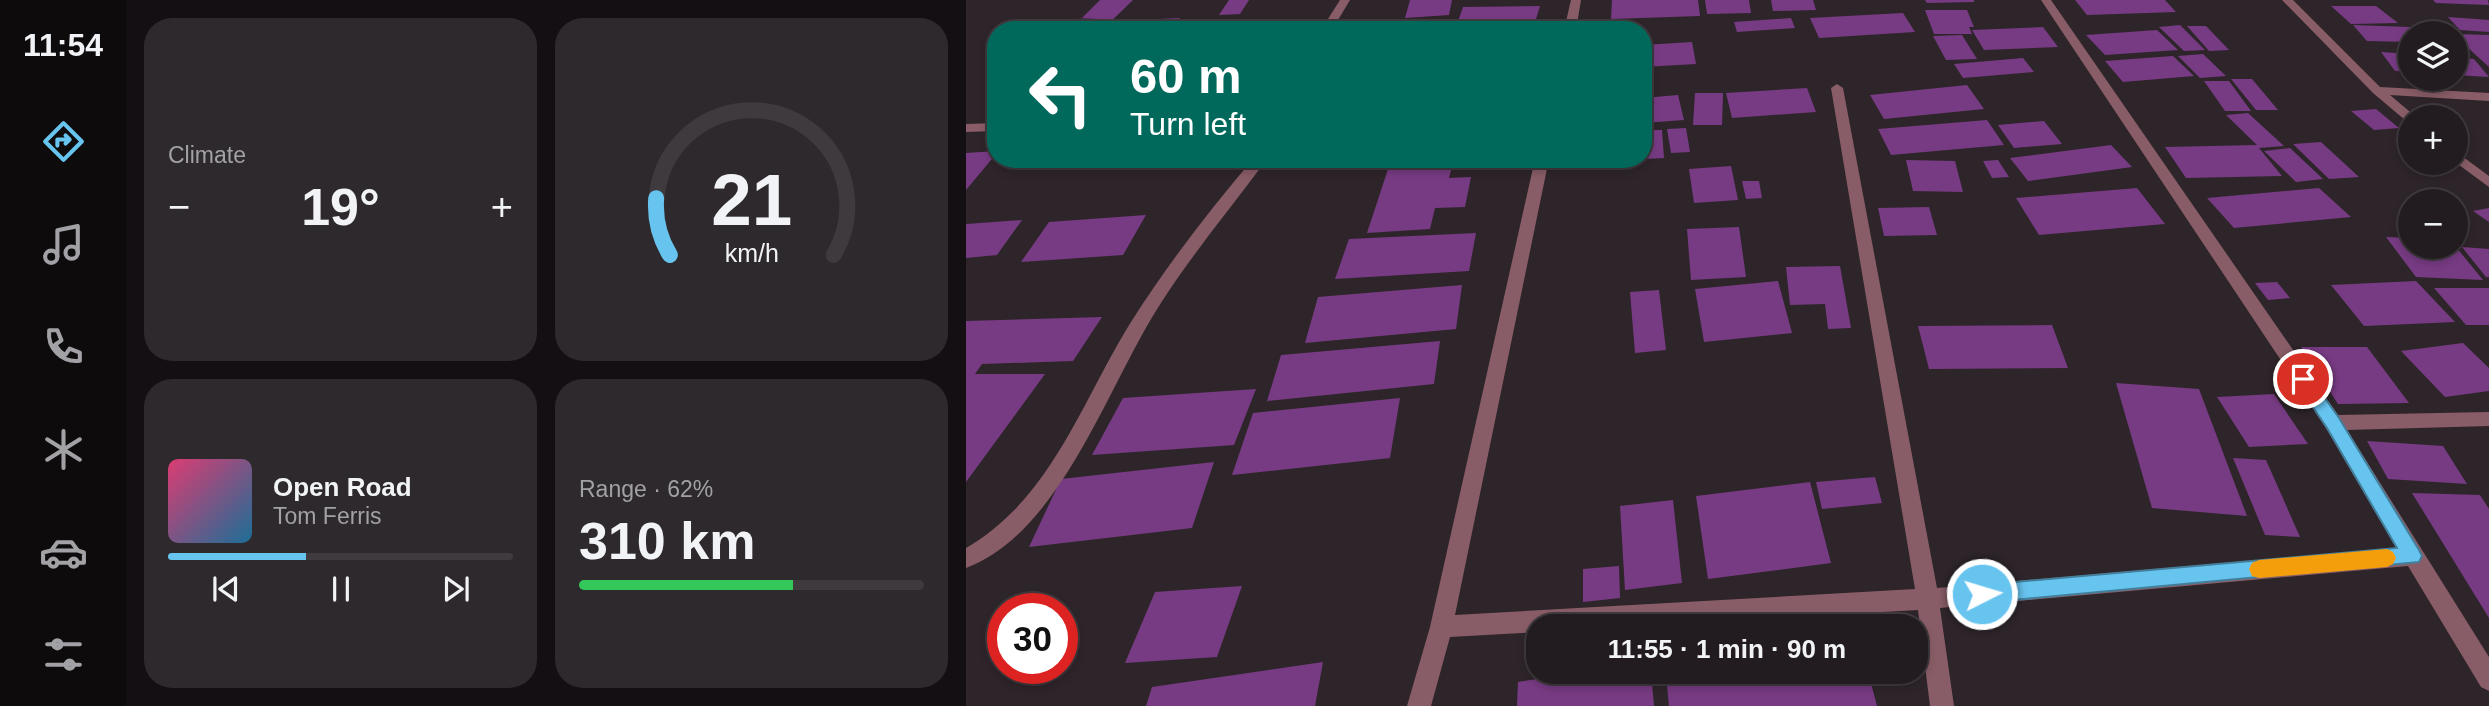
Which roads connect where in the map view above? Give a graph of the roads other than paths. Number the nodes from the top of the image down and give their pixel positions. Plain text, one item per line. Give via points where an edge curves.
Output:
1 (1345, 0) edge
2 (1576, 0) edge
3 (2046, 0) edge
4 (2287, 0) edge
5 (1332, 21) edge
6 (1572, 21) edge
7 (1837, 88) dead end
8 (2377, 90) junction
9 (2489, 97) edge
10 (2398, 107) edge
11 (987, 128) edge
12 (969, 131) edge
13 (2468, 166) edge
14 (1253, 168) edge
15 (1540, 168) edge
16 (2489, 183) edge
17 (2489, 419) edge
18 (2333, 423) junction
19 (2412, 556) junction
20 (968, 560) edge
21 (1928, 599) junction
22 (1441, 627) junction
23 (2489, 679) edge
24 (1419, 706) edge
25 (1941, 706) edge

1 - 5 street
2 - 6 street
3 - 18 street
4 - 8 street
7 - 21 street
8 - 9 street
8 - 10 street
11 - 12 street
13 - 16 street
14 - 20 street via 1123,349 1047,491 1011,528
15 - 22 street
17 - 18 street
18 - 19 street
19 - 21 street
19 - 23 street
21 - 22 street
21 - 25 street
22 - 24 street

